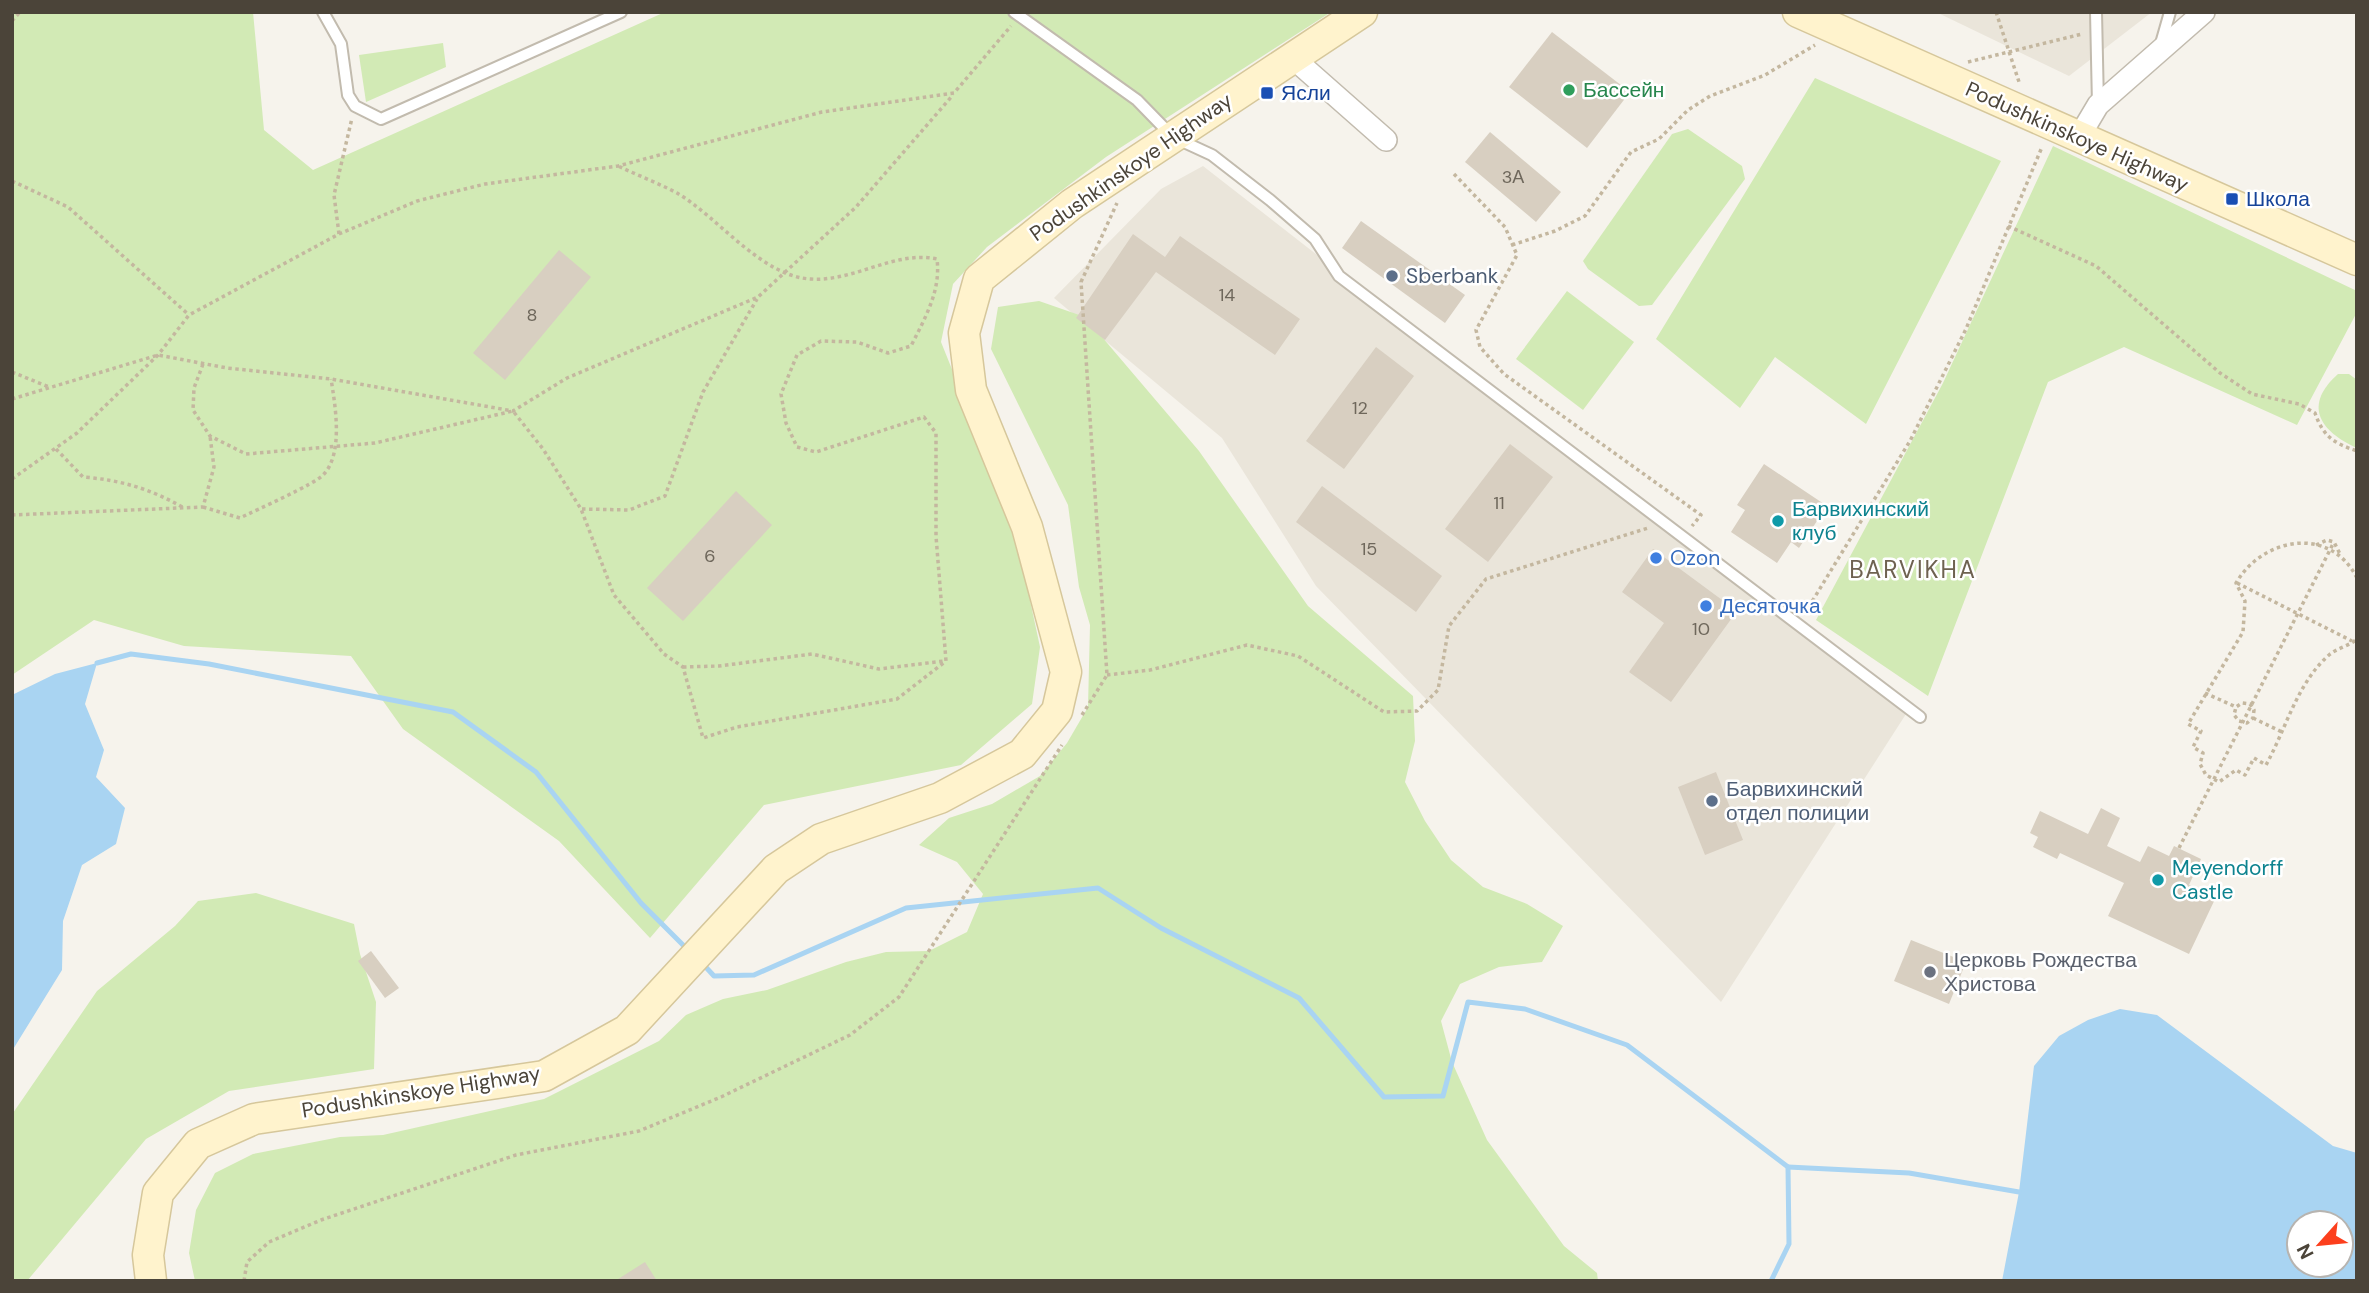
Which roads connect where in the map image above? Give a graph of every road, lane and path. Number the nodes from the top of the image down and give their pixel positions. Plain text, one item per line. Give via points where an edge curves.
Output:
1 (20, 12) edge
2 (323, 12) edge
3 (621, 12) edge
4 (1362, 12) edge
5 (1798, 12) edge
6 (1996, 12) edge
7 (2096, 12) edge
8 (2170, 12) edge
9 (2204, 12) edge
10 (1017, 14) edge
11 (12, 21) edge
12 (1836, 29) junction
13 (2098, 31) junction
14 (2009, 51) junction
15 (2158, 52) junction
16 (1293, 58) junction
17 (1968, 62) dead end
18 (2020, 85) dead end
19 (954, 93) junction
20 (2098, 105) junction
21 (355, 106) junction
22 (2050, 126) junction
23 (1173, 137) junction
24 (2078, 137) junction
25 (1386, 140) dead end
26 (618, 166) junction
27 (1454, 174) dead end
28 (12, 181) edge
29 (1119, 199) dead end
30 (2008, 226) junction
31 (339, 234) junction
32 (1512, 245) junction
33 (2357, 260) edge
34 (782, 274) junction
35 (758, 297) junction
36 (189, 314) junction
37 (158, 355) junction
38 (203, 364) junction
39 (12, 372) edge
40 (331, 379) junction
41 (51, 388) junction
42 (12, 399) edge
43 (513, 411) junction
44 (210, 436) junction
45 (335, 446) junction
46 (56, 449) junction
47 (2357, 452) edge
48 (12, 479) edge
49 (203, 507) junction
50 (186, 509) junction
51 (581, 509) junction
52 (12, 515) edge
53 (1666, 522) junction
54 (1685, 536) junction
55 (2334, 542) junction
56 (2316, 545) junction
57 (2330, 551) junction
58 (2341, 556) junction
59 (2357, 578) edge
60 (2236, 583) junction
61 (2298, 614) junction
62 (1799, 622) junction
63 (2355, 640) edge
64 (946, 661) junction
65 (683, 667) junction
66 (1107, 675) junction
67 (2204, 693) junction
68 (2251, 706) junction
69 (2236, 707) junction
70 (1920, 717) dead end
71 (2253, 718) junction
72 (1079, 719) dead end
73 (2243, 722) junction
74 (2284, 733) junction
75 (1065, 741) dead end
76 (2214, 779) junction
77 (2179, 848) dead end
78 (151, 1281) edge
79 (244, 1281) edge

1 - 11 path
2 - 21 lane via 341,44 348,95
3 - 21 lane via 381,119
4 - 16 main road, Podushkinskoye Highway
5 - 12 main road, Podushkinskoye Highway
6 - 14 path
7 - 13 lane
8 - 15 lane
9 - 15 street
10 - 19 path
10 - 23 lane via 1137,100
12 - 22 main road, Podushkinskoye Highway
12 - 32 path via 1793,61 1699,103 1659,139 1631,152 1585,216 1555,232
13 - 14 path
13 - 20 lane
14 - 17 path
14 - 18 path
15 - 20 street
16 - 23 main road, Podushkinskoye Highway
16 - 25 street
19 - 26 path via 821,112
19 - 34 path via 856,207
20 - 24 street
21 - 31 path via 334,195
22 - 24 main road, Podushkinskoye Highway
22 - 30 path
23 - 53 lane via 1212,155 1261,192 1315,239 1339,276
23 - 78 main road, Podushkinskoye Highway via 1072,204 979,279 964,333 971,390 1027,527 1066,672 1057,711 1022,754 940,798 821,839 787,861 627,1030 544,1076 254,1119 198,1144 158,1193 148,1255
24 - 33 main road, Podushkinskoye Highway
26 - 31 path via 485,184 417,201
26 - 34 path via 678,194
27 - 32 path via 1505,227
28 - 36 path via 68,207
29 - 66 path via 1081,282
30 - 47 path via 2096,266 2220,373 2252,394 2299,404 2315,413 2321,431
30 - 62 path via 1966,329 1910,441
31 - 36 path
32 - 54 path via 1517,255 1476,330 1480,347 1503,374 1701,515
34 - 35 path
34 - 64 path via 811,279 851,276 918,255 937,259 939,275 931,307 911,346 888,353 857,342 821,341 797,355 781,394 786,423 797,447 816,452 924,417 936,433 936,536
35 - 43 path via 567,378
35 - 51 path via 704,392 665,496 629,510
36 - 37 path
37 - 38 path
37 - 41 path
37 - 46 path
38 - 40 path
38 - 44 path via 194,388 193,410
39 - 41 path
40 - 43 path
40 - 45 path via 337,416
41 - 42 path
43 - 45 path via 375,443
43 - 51 path
44 - 45 path via 246,454
44 - 49 path via 214,467
45 - 49 path via 324,475 240,518
46 - 48 path
46 - 50 path via 83,477 116,480 153,491
49 - 50 path
50 - 52 path
51 - 65 path via 614,595 664,654
53 - 54 lane
53 - 66 path via 1486,579 1449,626 1438,690 1417,712 1384,712 1298,656 1247,645 1150,670
54 - 62 lane
55 - 56 path
55 - 57 path
55 - 58 path
56 - 57 path
56 - 60 path via 2286,544 2260,554
57 - 58 path
57 - 61 path
58 - 59 path
60 - 61 path
60 - 67 path via 2245,601 2243,632
61 - 63 path
61 - 68 path
62 - 70 lane
63 - 74 path via 2327,656 2302,689
64 - 65 path via 879,669 812,654
64 - 65 path via 897,699 737,727 703,738
66 - 72 path
67 - 69 path
67 - 76 path via 2188,724 2201,731 2193,747 2203,753 2200,764
68 - 69 path via 2242,703
68 - 71 path
68 - 73 path
69 - 73 path via 2234,715
71 - 73 path
71 - 74 path
73 - 76 path
74 - 76 path via 2266,765 2254,758 2245,775 2236,770 2224,780
75 - 79 path via 899,996 850,1035 639,1131 516,1155 321,1220 270,1242 247,1262
76 - 77 path

